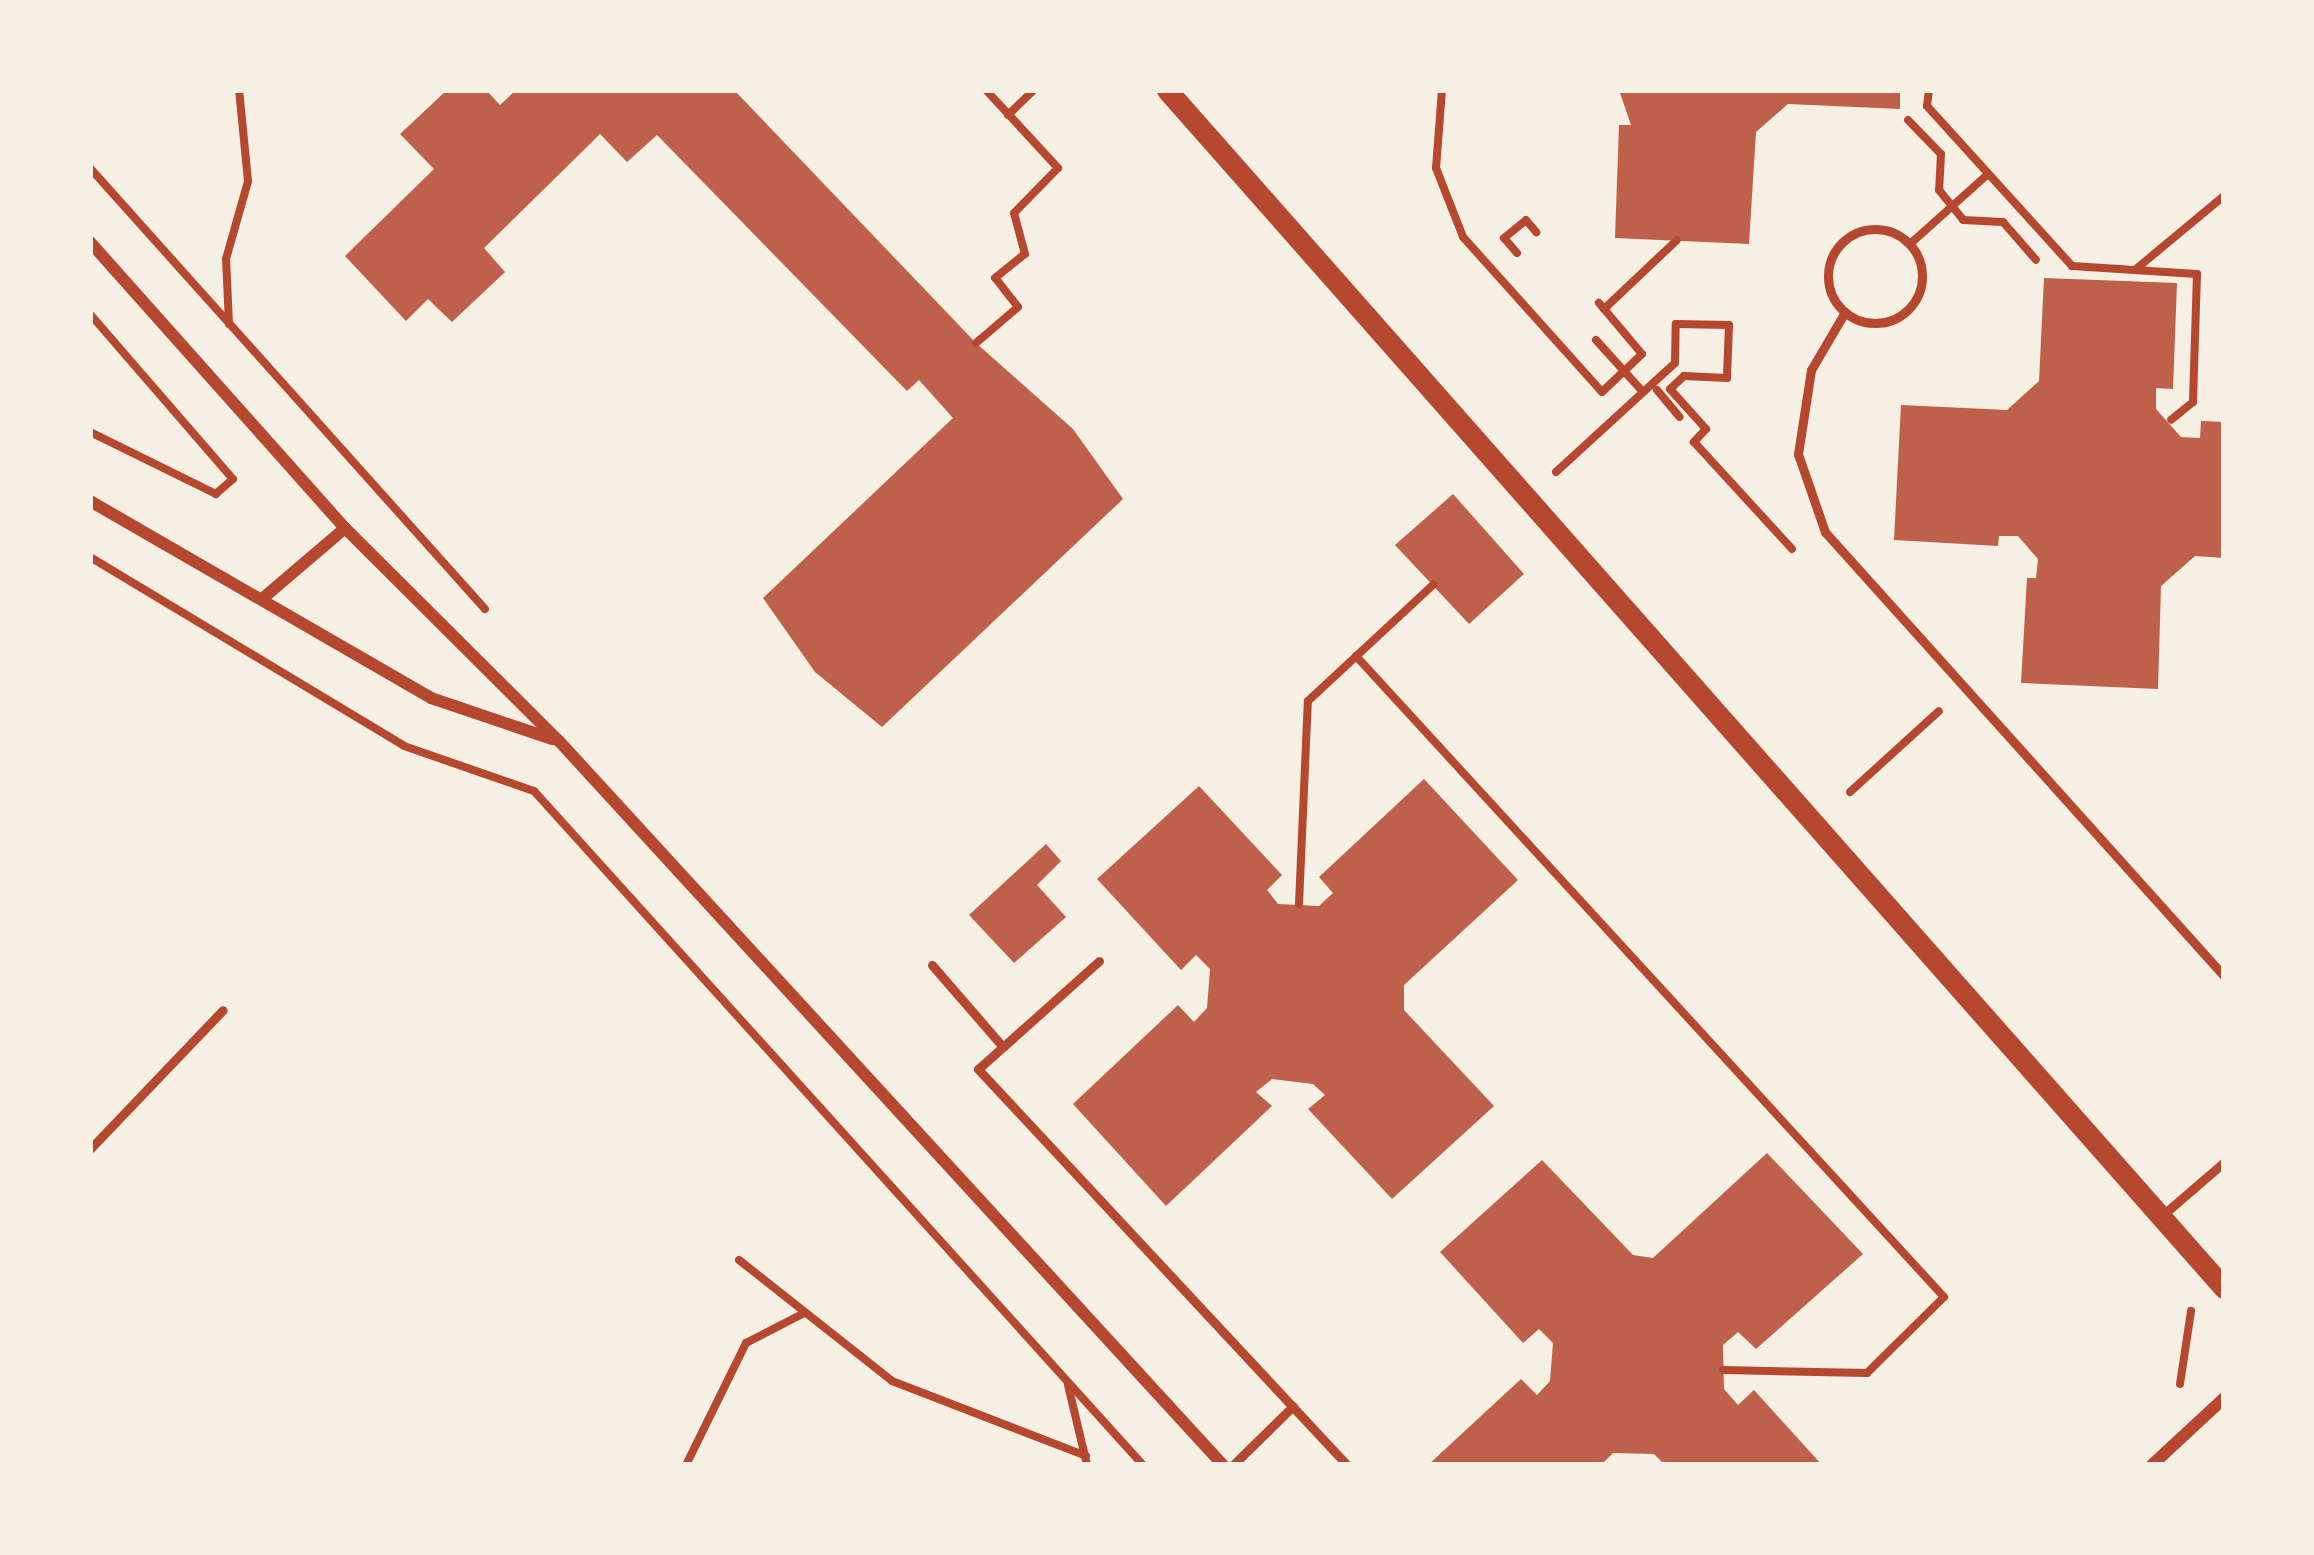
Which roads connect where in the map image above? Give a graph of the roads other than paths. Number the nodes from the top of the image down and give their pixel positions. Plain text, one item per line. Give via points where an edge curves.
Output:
1 (1167, 90) edge
2 (90, 242) edge
3 (1845, 312) junction
4 (90, 501) edge
5 (345, 528) junction
6 (262, 599) junction
7 (559, 741) junction
8 (1099, 961) dead end
9 (932, 964) dead end
10 (2224, 976) edge
11 (223, 1010) dead end
12 (1003, 1046) junction
13 (90, 1149) edge
14 (2224, 1162) edge
15 (2165, 1213) junction
16 (2224, 1288) edge
17 (2224, 1398) edge
18 (1292, 1406) junction
19 (1223, 1465) edge
20 (1233, 1465) edge
21 (1347, 1465) edge
22 (2152, 1465) edge

1 - 15 street
2 - 5 street
3 - 3 lane via 1828,272 1841,244 1882,229 1910,244 1923,273 1902,315 1873,323
3 - 10 lane via 1811,370 1798,454 1825,532
4 - 6 street
5 - 6 street
5 - 7 street
6 - 7 street via 431,698
7 - 19 street
8 - 12 lane
9 - 12 lane
11 - 13 lane
12 - 18 lane via 978,1069
14 - 15 lane
15 - 16 street
17 - 22 street
18 - 20 lane
18 - 21 lane

